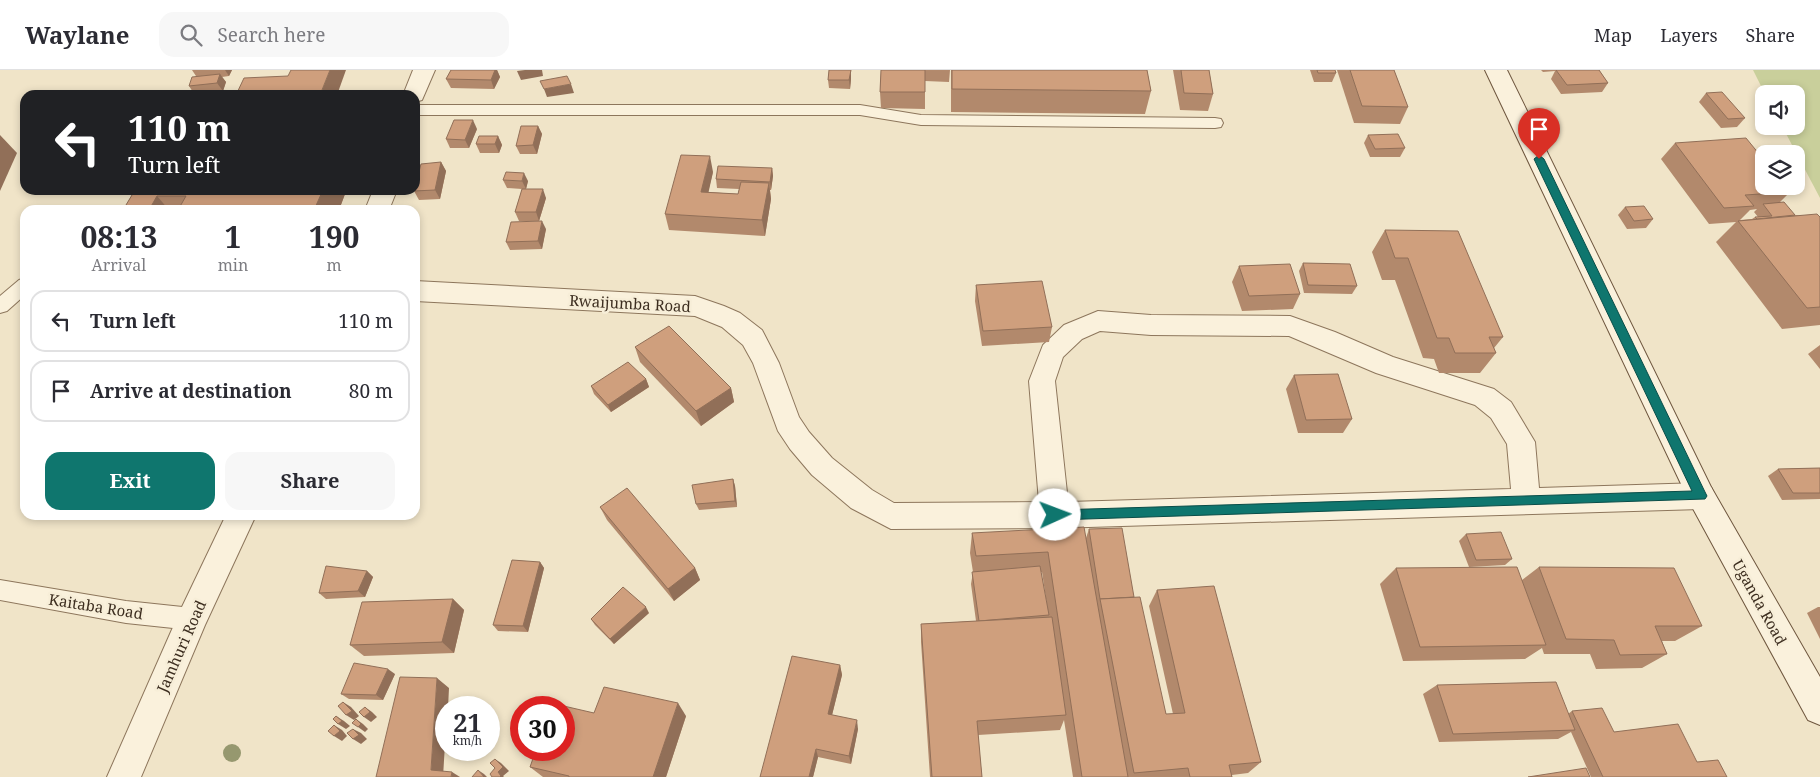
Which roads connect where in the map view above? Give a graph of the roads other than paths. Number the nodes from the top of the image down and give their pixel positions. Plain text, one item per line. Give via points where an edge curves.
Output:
1 (424, 70) edge
2 (1496, 70) edge
3 (416, 90) edge
4 (420, 110) edge
5 (1215, 123) dead end
6 (20, 289) edge
7 (420, 291) edge
8 (0, 306) edge
9 (1701, 496) junction
10 (1526, 500) junction
11 (1055, 515) junction
12 (239, 520) edge
13 (0, 590) edge
14 (192, 619) junction
15 (1820, 709) edge
16 (124, 777) edge

1 - 3 street
2 - 9 street, Uganda Road
4 - 5 lane via 860,110 921,120
6 - 8 lane
7 - 11 street, Rwaijumba Road via 695,306 720,313 742,326 760,346 789,425 820,468 867,504 891,516
9 - 10 street, Rwaijumba Road
9 - 15 street, Uganda Road
10 - 11 street, Rwaijumba Road
10 - 11 street via 1521,442 1501,410 1484,397 1386,365 1290,326 1151,325 1098,321 1073,332 1052,352 1042,381
12 - 14 street, Jamhuri Road
13 - 14 lane, Kaitaba Road via 118,611
14 - 16 street, Jamhuri Road

